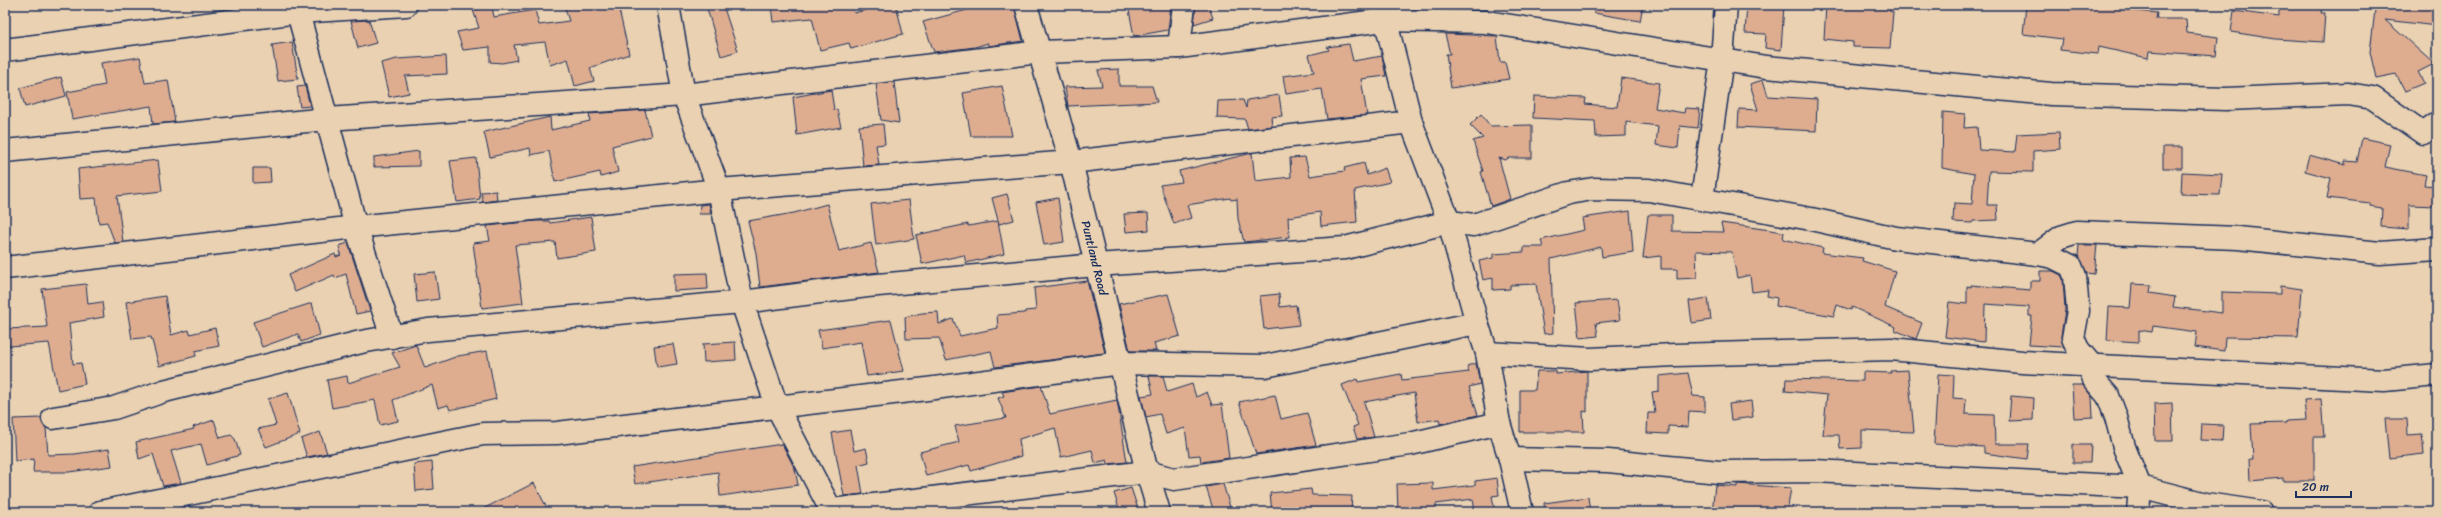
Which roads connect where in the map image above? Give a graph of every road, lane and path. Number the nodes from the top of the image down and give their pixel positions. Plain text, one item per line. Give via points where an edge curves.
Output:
1 (406, 5) edge
2 (668, 5) edge
3 (1026, 5) edge
4 (1184, 5) edge
5 (1726, 5) edge
6 (296, 8) edge
7 (1383, 12) edge
8 (1179, 47) junction
9 (5, 50) edge
10 (1040, 52) junction
11 (1722, 60) junction
12 (684, 95) junction
13 (327, 119) junction
14 (1411, 122) junction
15 (2437, 123) edge
16 (5, 151) edge
17 (1071, 162) junction
18 (719, 190) junction
19 (1702, 199) junction
20 (1449, 222) junction
21 (356, 227) junction
22 (2437, 249) edge
23 (2038, 254) junction
24 (1096, 265) junction
25 (5, 268) edge
26 (742, 302) junction
27 (1477, 323) junction
28 (392, 337) junction
29 (1487, 353) junction
30 (1121, 363) junction
31 (2090, 366) junction
32 (2437, 375) edge
33 (777, 407) junction
34 (53, 418) dead end
35 (1499, 423) junction
36 (1510, 459) junction
37 (1148, 472) junction
38 (2140, 487) junction
39 (832, 511) edge
40 (100, 512) edge
41 (1160, 512) edge
42 (1522, 512) edge
43 (2138, 512) edge
44 (2261, 512) edge

1 - 6 street
2 - 12 street
3 - 10 street, Puntland Road
4 - 8 street
5 - 11 street
6 - 9 street
6 - 13 street
7 - 8 street
7 - 11 street via 1487,22
7 - 14 street
8 - 10 street
10 - 12 street
10 - 17 street, Puntland Road
11 - 15 street via 1766,67 2051,94 2226,99 2348,94 2373,98 2423,134
11 - 19 street
12 - 13 street
12 - 18 street
13 - 16 street
13 - 21 street
14 - 17 street
14 - 20 street
17 - 18 street
17 - 24 street, Puntland Road
18 - 21 street
18 - 26 street
19 - 20 street via 1649,190 1593,189 1568,193 1474,225
19 - 23 street via 1896,238
20 - 24 street via 1345,248
20 - 27 street
21 - 25 street
21 - 28 street
22 - 23 street via 2380,253 2238,238 2077,232 2062,237
23 - 31 street via 2053,257 2071,266 2075,276 2078,311 2073,338
24 - 26 street via 867,286
24 - 30 street, Puntland Road
26 - 28 street via 428,330
26 - 33 street
27 - 29 street
27 - 30 street via 1265,366
28 - 34 street via 361,342 164,391 114,408
29 - 31 street via 1590,360 1675,354 1891,348 2022,362
29 - 35 street
30 - 33 street
30 - 37 street, Puntland Road
31 - 32 street via 2384,380
31 - 38 street via 2094,380 2108,396
33 - 39 street
33 - 40 street via 557,433 483,434
35 - 36 street
35 - 37 street via 1410,444 1174,479
36 - 38 street via 1608,461 1719,472 1814,471
36 - 42 street
37 - 39 street
37 - 41 street, Puntland Road
38 - 43 street
38 - 44 street via 2206,504

